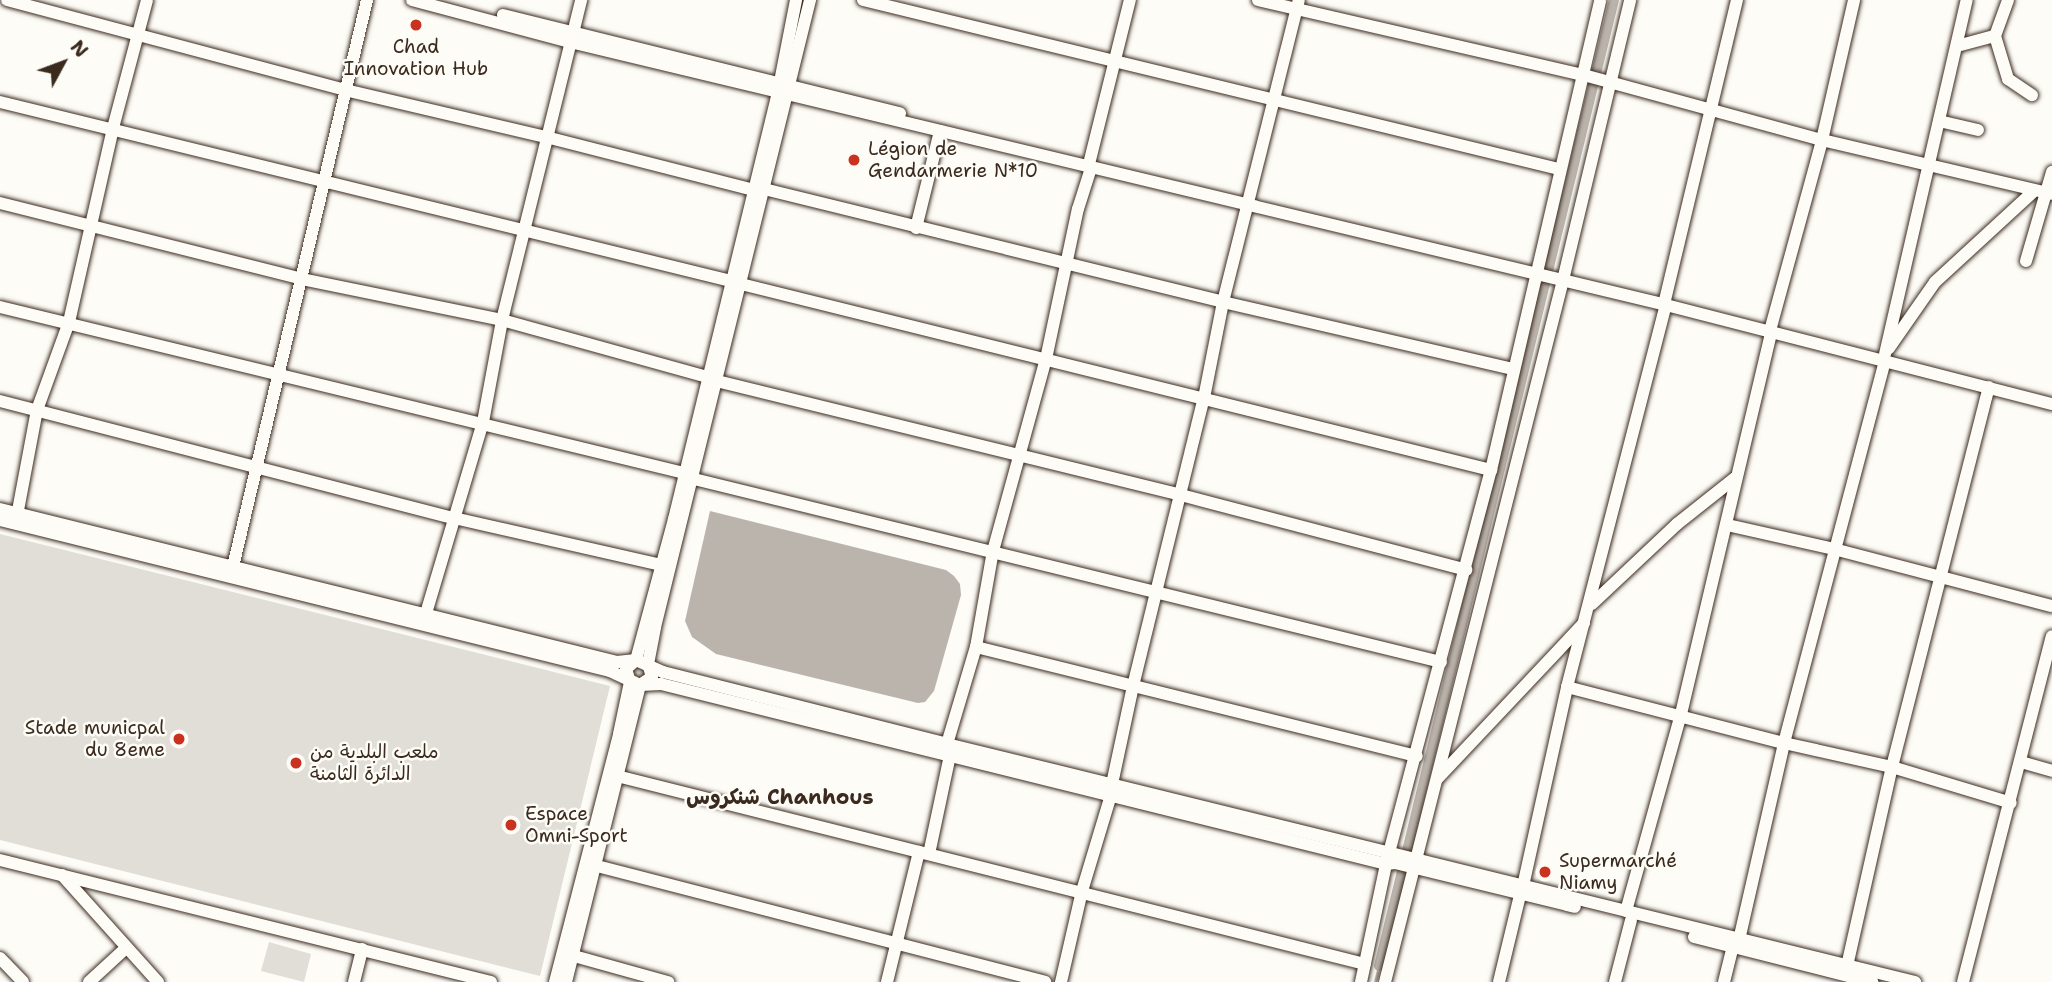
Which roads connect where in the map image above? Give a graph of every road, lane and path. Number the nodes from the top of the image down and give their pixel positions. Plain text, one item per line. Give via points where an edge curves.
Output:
1 (7, 0) edge
2 (147, 0) edge
3 (367, 0) edge
4 (412, 0) edge
5 (444, 0) edge
6 (581, 0) edge
7 (796, 0) edge
8 (810, 0) edge
9 (863, 0) edge
10 (1130, 0) edge
11 (1258, 0) edge
12 (1600, 0) edge
13 (1630, 0) edge
14 (1737, 0) edge
15 (1854, 0) edge
16 (1967, 0) edge
17 (2008, 0) edge
18 (1298, 5) edge
19 (137, 35) junction
20 (1994, 36) junction
21 (571, 38) junction
22 (1957, 46) junction
23 (1113, 63) junction
24 (1596, 79) junction
25 (784, 89) junction
26 (345, 90) junction
27 (2032, 95) dead end
28 (1273, 101) junction
29 (0, 102) edge
30 (1712, 111) junction
31 (1939, 121) junction
32 (113, 128) junction
33 (1978, 130) dead end
34 (940, 131) junction
35 (546, 136) junction
36 (1822, 140) junction
37 (1090, 164) junction
38 (1927, 165) junction
39 (1559, 169) junction
40 (2052, 172) edge
41 (324, 179) junction
42 (759, 189) junction
43 (2044, 193) edge
44 (0, 203) edge
45 (1248, 203) junction
46 (91, 225) junction
47 (524, 228) junction
48 (916, 228) junction
49 (2026, 261) dead end
50 (1067, 263) junction
51 (1548, 275) junction
52 (302, 279) junction
53 (736, 282) junction
54 (1223, 302) junction
55 (1665, 303) junction
56 (0, 307) edge
57 (502, 320) junction
58 (69, 322) junction
59 (1771, 329) junction
60 (1885, 358) junction
61 (1046, 359) junction
62 (1513, 369) junction
63 (281, 373) junction
64 (712, 379) junction
65 (1989, 387) junction
66 (2052, 397) edge
67 (1204, 398) junction
68 (0, 401) edge
69 (2052, 404) edge
70 (37, 410) junction
71 (483, 422) junction
72 (1018, 455) junction
73 (255, 469) junction
74 (1491, 470) junction
75 (689, 476) junction
76 (1736, 478) junction
77 (1181, 495) junction
78 (0, 509) edge
79 (16, 519) junction
80 (454, 519) junction
81 (0, 520) edge
82 (1727, 525) junction
83 (1834, 549) junction
84 (993, 551) junction
85 (662, 565) junction
86 (1466, 570) junction
87 (232, 572) junction
88 (1941, 576) junction
89 (1156, 592) junction
90 (2052, 606) edge
91 (1590, 607) junction
92 (424, 620) junction
93 (1586, 622) junction
94 (2052, 636) edge
95 (976, 647) junction
96 (642, 662) junction
97 (1441, 663) junction
98 (635, 684) junction
99 (1133, 686) junction
100 (1567, 687) junction
101 (1681, 714) junction
102 (1784, 743) junction
103 (948, 750) junction
104 (1417, 756) junction
105 (2021, 762) junction
106 (1892, 766) junction
107 (2052, 771) edge
108 (617, 776) junction
109 (1436, 781) junction
110 (1112, 789) junction
111 (2011, 803) junction
112 (924, 853) junction
113 (0, 860) edge
114 (1402, 861) junction
115 (597, 866) junction
116 (62, 875) junction
117 (1522, 890) junction
118 (1082, 891) junction
119 (1628, 916) junction
120 (1736, 944) junction
121 (896, 945) junction
122 (126, 948) junction
123 (362, 949) junction
124 (574, 956) junction
125 (0, 958) edge
126 (1365, 964) junction
127 (1844, 974) edge
128 (23, 982) edge
129 (89, 982) edge
130 (158, 982) edge
131 (354, 982) edge
132 (491, 982) edge
133 (555, 982) edge
134 (566, 982) edge
135 (668, 982) edge
136 (887, 982) edge
137 (1045, 982) edge
138 (1061, 982) edge
139 (1361, 982) edge
140 (1385, 982) edge
141 (1499, 982) edge
142 (1615, 982) edge
143 (1724, 982) edge
144 (1872, 982) edge
145 (1915, 982) edge
146 (1963, 982) edge

1 - 19 street
2 - 19 street
3 - 26 street
4 - 21 street
5 - 21 street
6 - 21 street
7 - 25 street
8 - 25 street
9 - 23 street
10 - 23 street
11 - 18 street
12 - 24 street
13 - 24 street
14 - 30 street
15 - 36 street
16 - 22 street
17 - 20 street
18 - 24 street
18 - 28 street
19 - 26 street
19 - 32 street
20 - 22 street
20 - 27 street via 2008,79
21 - 25 street
21 - 35 street
22 - 31 street
23 - 28 street
23 - 37 street
24 - 30 street
24 - 39 street
24 - 51 street
25 - 34 street
25 - 37 street
25 - 42 street
26 - 35 street
26 - 41 street
28 - 39 street
28 - 45 street
29 - 32 street
30 - 36 street
30 - 55 street
31 - 33 street
31 - 38 street
32 - 41 street
32 - 46 street
34 - 37 street
34 - 48 street
35 - 42 street
35 - 47 street
36 - 38 street
36 - 59 street
37 - 45 street
37 - 50 street
38 - 43 street
38 - 60 street
39 - 51 street
40 - 43 street
41 - 47 street
41 - 52 street
42 - 48 street
42 - 53 street
43 - 49 street
43 - 60 street via 1936,282
44 - 46 street
45 - 51 street
45 - 54 street
46 - 52 street
46 - 58 street
47 - 53 street
47 - 57 street
48 - 50 street
50 - 54 street
50 - 61 street
51 - 55 street
51 - 62 street
51 - 109 street
52 - 57 street
52 - 63 street
53 - 61 street
53 - 64 street
54 - 62 street
54 - 67 street
55 - 59 street
55 - 91 street
56 - 58 street
57 - 64 street
57 - 71 street
58 - 63 street
58 - 70 street
59 - 60 street
59 - 76 street
60 - 65 street
60 - 66 street
60 - 83 street
61 - 67 street
61 - 72 street
62 - 74 street
63 - 71 street
63 - 73 street
64 - 72 street
64 - 75 street
65 - 69 street
65 - 88 street
67 - 74 street
67 - 77 street
68 - 70 street
70 - 73 street
70 - 79 street
71 - 75 street
71 - 80 street
72 - 77 street
72 - 84 street
73 - 80 street
73 - 87 street
74 - 86 street
75 - 84 street
75 - 85 street
75 - 96 street
76 - 82 street
76 - 91 street via 1676,524
77 - 86 street
77 - 89 street
78 - 79 street
79 - 81 street
79 - 87 street
80 - 85 street
80 - 92 street
82 - 83 street
82 - 101 street
83 - 88 street
83 - 102 street
84 - 89 street
84 - 95 street
85 - 96 street
86 - 97 street
87 - 92 street
88 - 90 street
88 - 106 street
89 - 97 street
89 - 99 street
91 - 93 street
92 - 96 street via 617,662
92 - 98 street via 610,671
93 - 100 street
93 - 109 street
94 - 105 street
95 - 99 street
95 - 103 street
96 - 98 street via 626,669
96 - 98 street via 652,677
96 - 103 street via 663,672
97 - 104 street
98 - 103 street via 661,684
98 - 108 street
98 - 133 street
99 - 104 street
99 - 110 street
100 - 101 street
100 - 117 street
101 - 102 street
101 - 119 street
102 - 106 street
102 - 120 street
103 - 110 street
103 - 112 street
104 - 114 street
105 - 107 street
105 - 111 street
106 - 111 street
106 - 127 street
108 - 112 street
108 - 115 street
109 - 114 street
110 - 114 street
110 - 118 street
111 - 146 street
112 - 118 street
112 - 121 street
113 - 116 street
114 - 117 street
114 - 126 street
114 - 140 street
115 - 121 street
115 - 124 street
116 - 122 street
116 - 123 street
117 - 119 street
117 - 141 street
118 - 126 street
118 - 138 street
119 - 120 street
119 - 142 street
120 - 127 street
120 - 143 street
121 - 136 street
121 - 137 street
122 - 129 street
122 - 130 street
123 - 131 street
123 - 132 street
124 - 134 street
124 - 135 street
125 - 128 street
126 - 139 street
127 - 144 street
127 - 145 street

